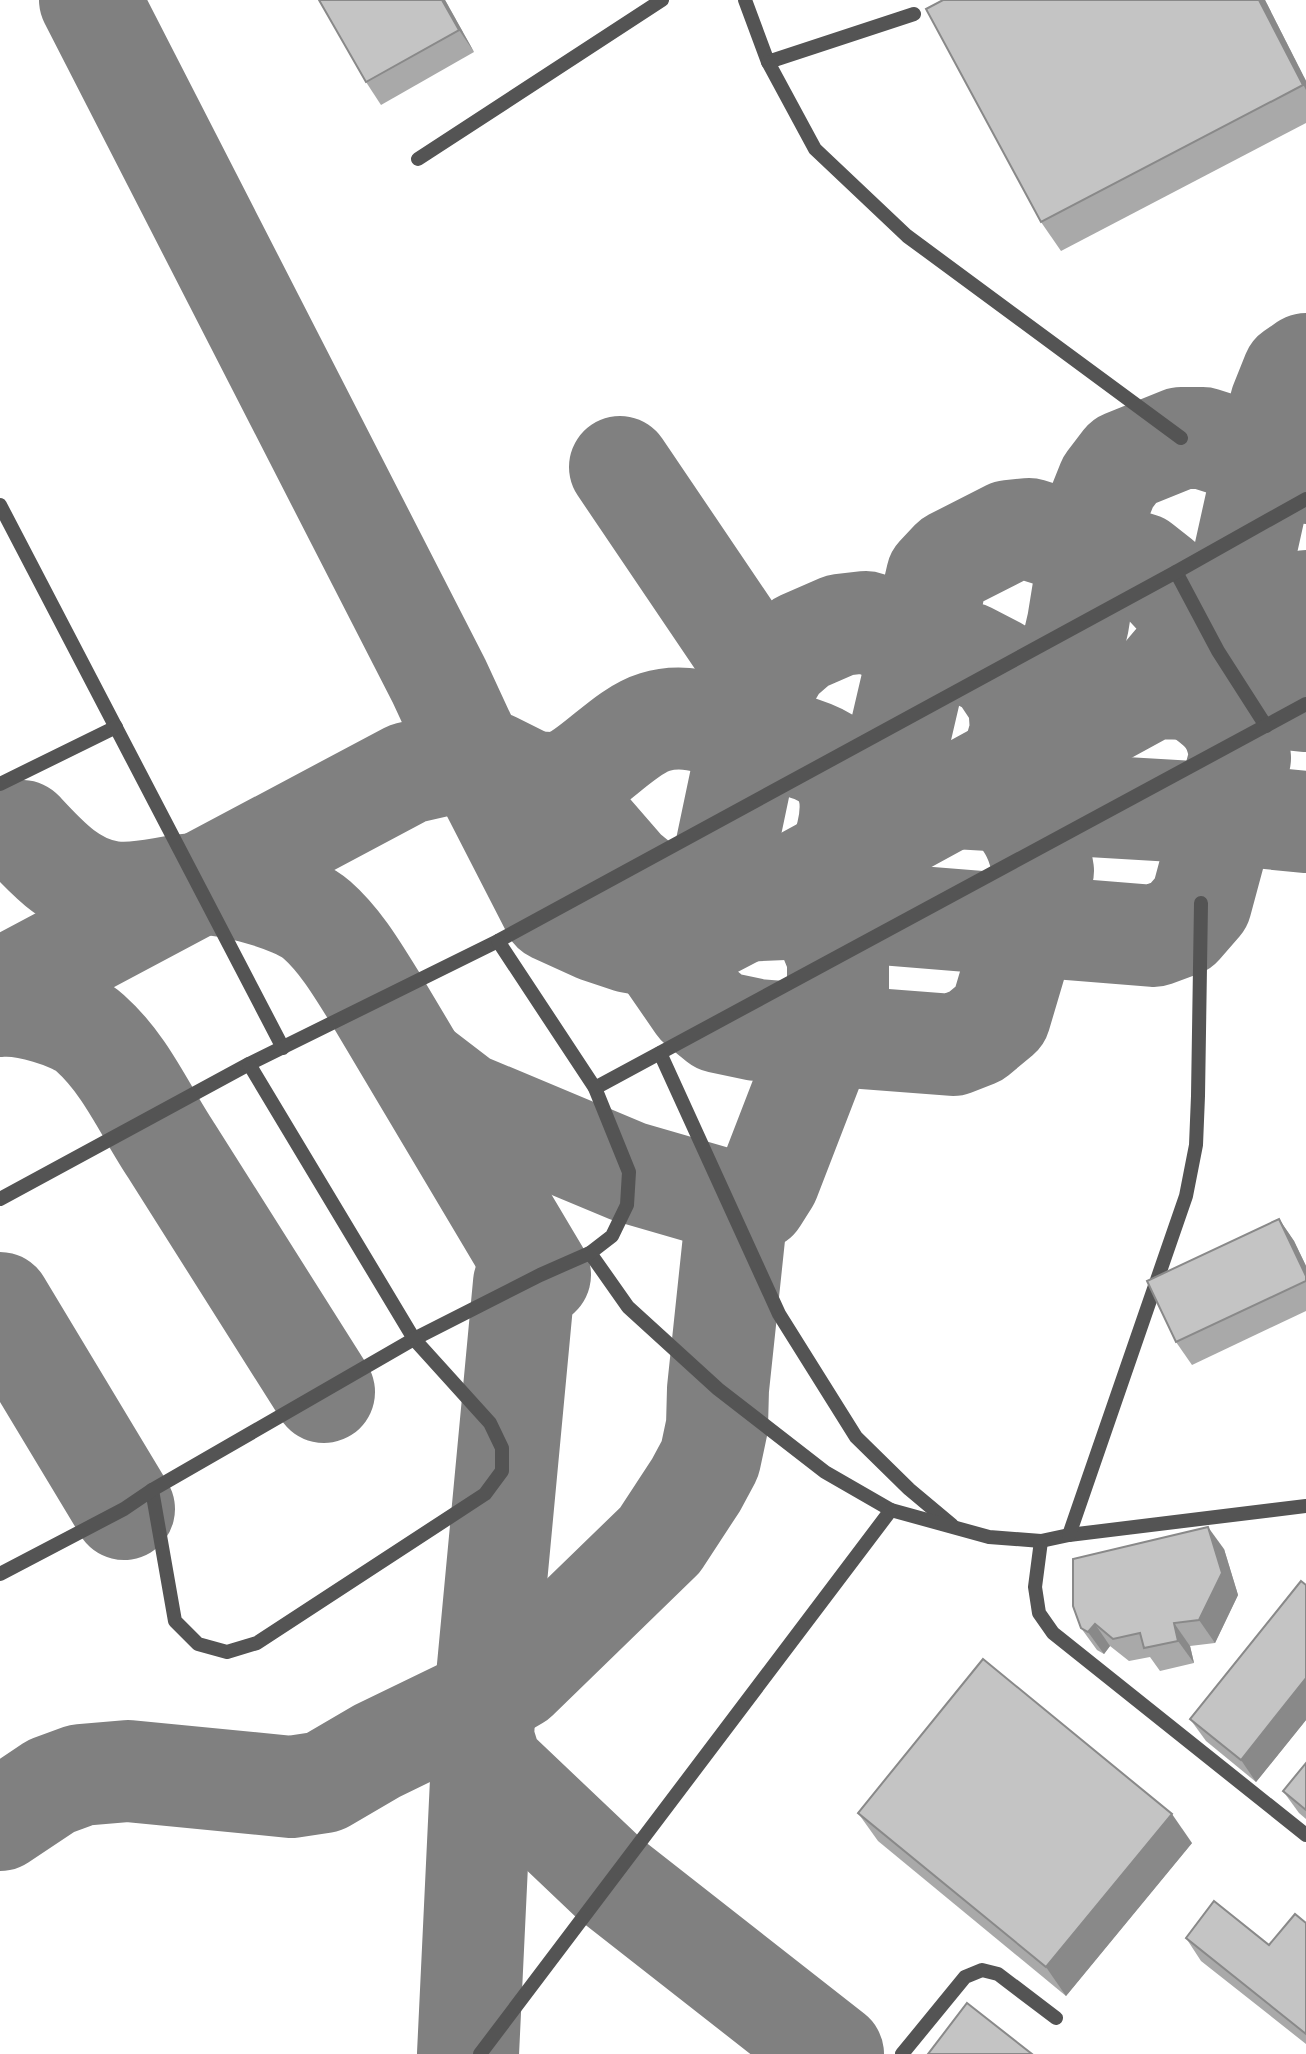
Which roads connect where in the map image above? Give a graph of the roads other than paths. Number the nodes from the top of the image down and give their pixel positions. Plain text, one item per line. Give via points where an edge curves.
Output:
1 (663, 0) edge
2 (745, 0) edge
3 (914, 13) dead end
4 (768, 62) junction
5 (418, 159) dead end
6 (1181, 438) dead end
7 (1306, 499) edge
8 (0, 505) edge
9 (1176, 572) junction
10 (1306, 704) edge
11 (1266, 726) junction
12 (116, 727) junction
13 (0, 784) edge
14 (1201, 903) dead end
15 (498, 941) junction
16 (283, 1048) junction
17 (660, 1053) junction
18 (249, 1064) junction
19 (595, 1088) junction
20 (0, 1199) edge
21 (590, 1253) junction
22 (414, 1339) junction
23 (152, 1490) junction
24 (1306, 1506) edge
25 (891, 1510) junction
26 (955, 1528) junction
27 (1069, 1535) junction
28 (1041, 1541) junction
29 (0, 1574) edge
30 (1306, 1835) edge
31 (1055, 2018) dead end
32 (480, 2054) edge
33 (902, 2054) edge

1 - 5 lane
2 - 4 lane
3 - 4 lane
4 - 6 lane via 815,149 907,236
7 - 9 lane
8 - 12 lane
9 - 11 lane via 1218,651
9 - 15 lane
10 - 11 lane
11 - 17 lane
12 - 13 lane
12 - 16 lane
14 - 27 lane via 1196,1145 1186,1196
15 - 16 lane
15 - 19 lane
16 - 18 lane
17 - 19 lane
17 - 26 lane via 786,1325 856,1437
18 - 20 lane
18 - 22 lane
19 - 21 lane via 629,1172 626,1205 611,1236
21 - 22 lane
21 - 25 lane via 628,1307 718,1389 825,1472
22 - 23 lane
22 - 23 lane via 490,1423 502,1448 502,1471 485,1494 257,1643 227,1651 198,1644 174,1620
23 - 29 lane
24 - 27 lane
25 - 26 lane
25 - 32 lane
26 - 28 lane via 989,1537
27 - 28 lane
28 - 30 lane via 1035,1587 1039,1613 1052,1633
31 - 33 lane via 998,1974 982,1970 965,1976

